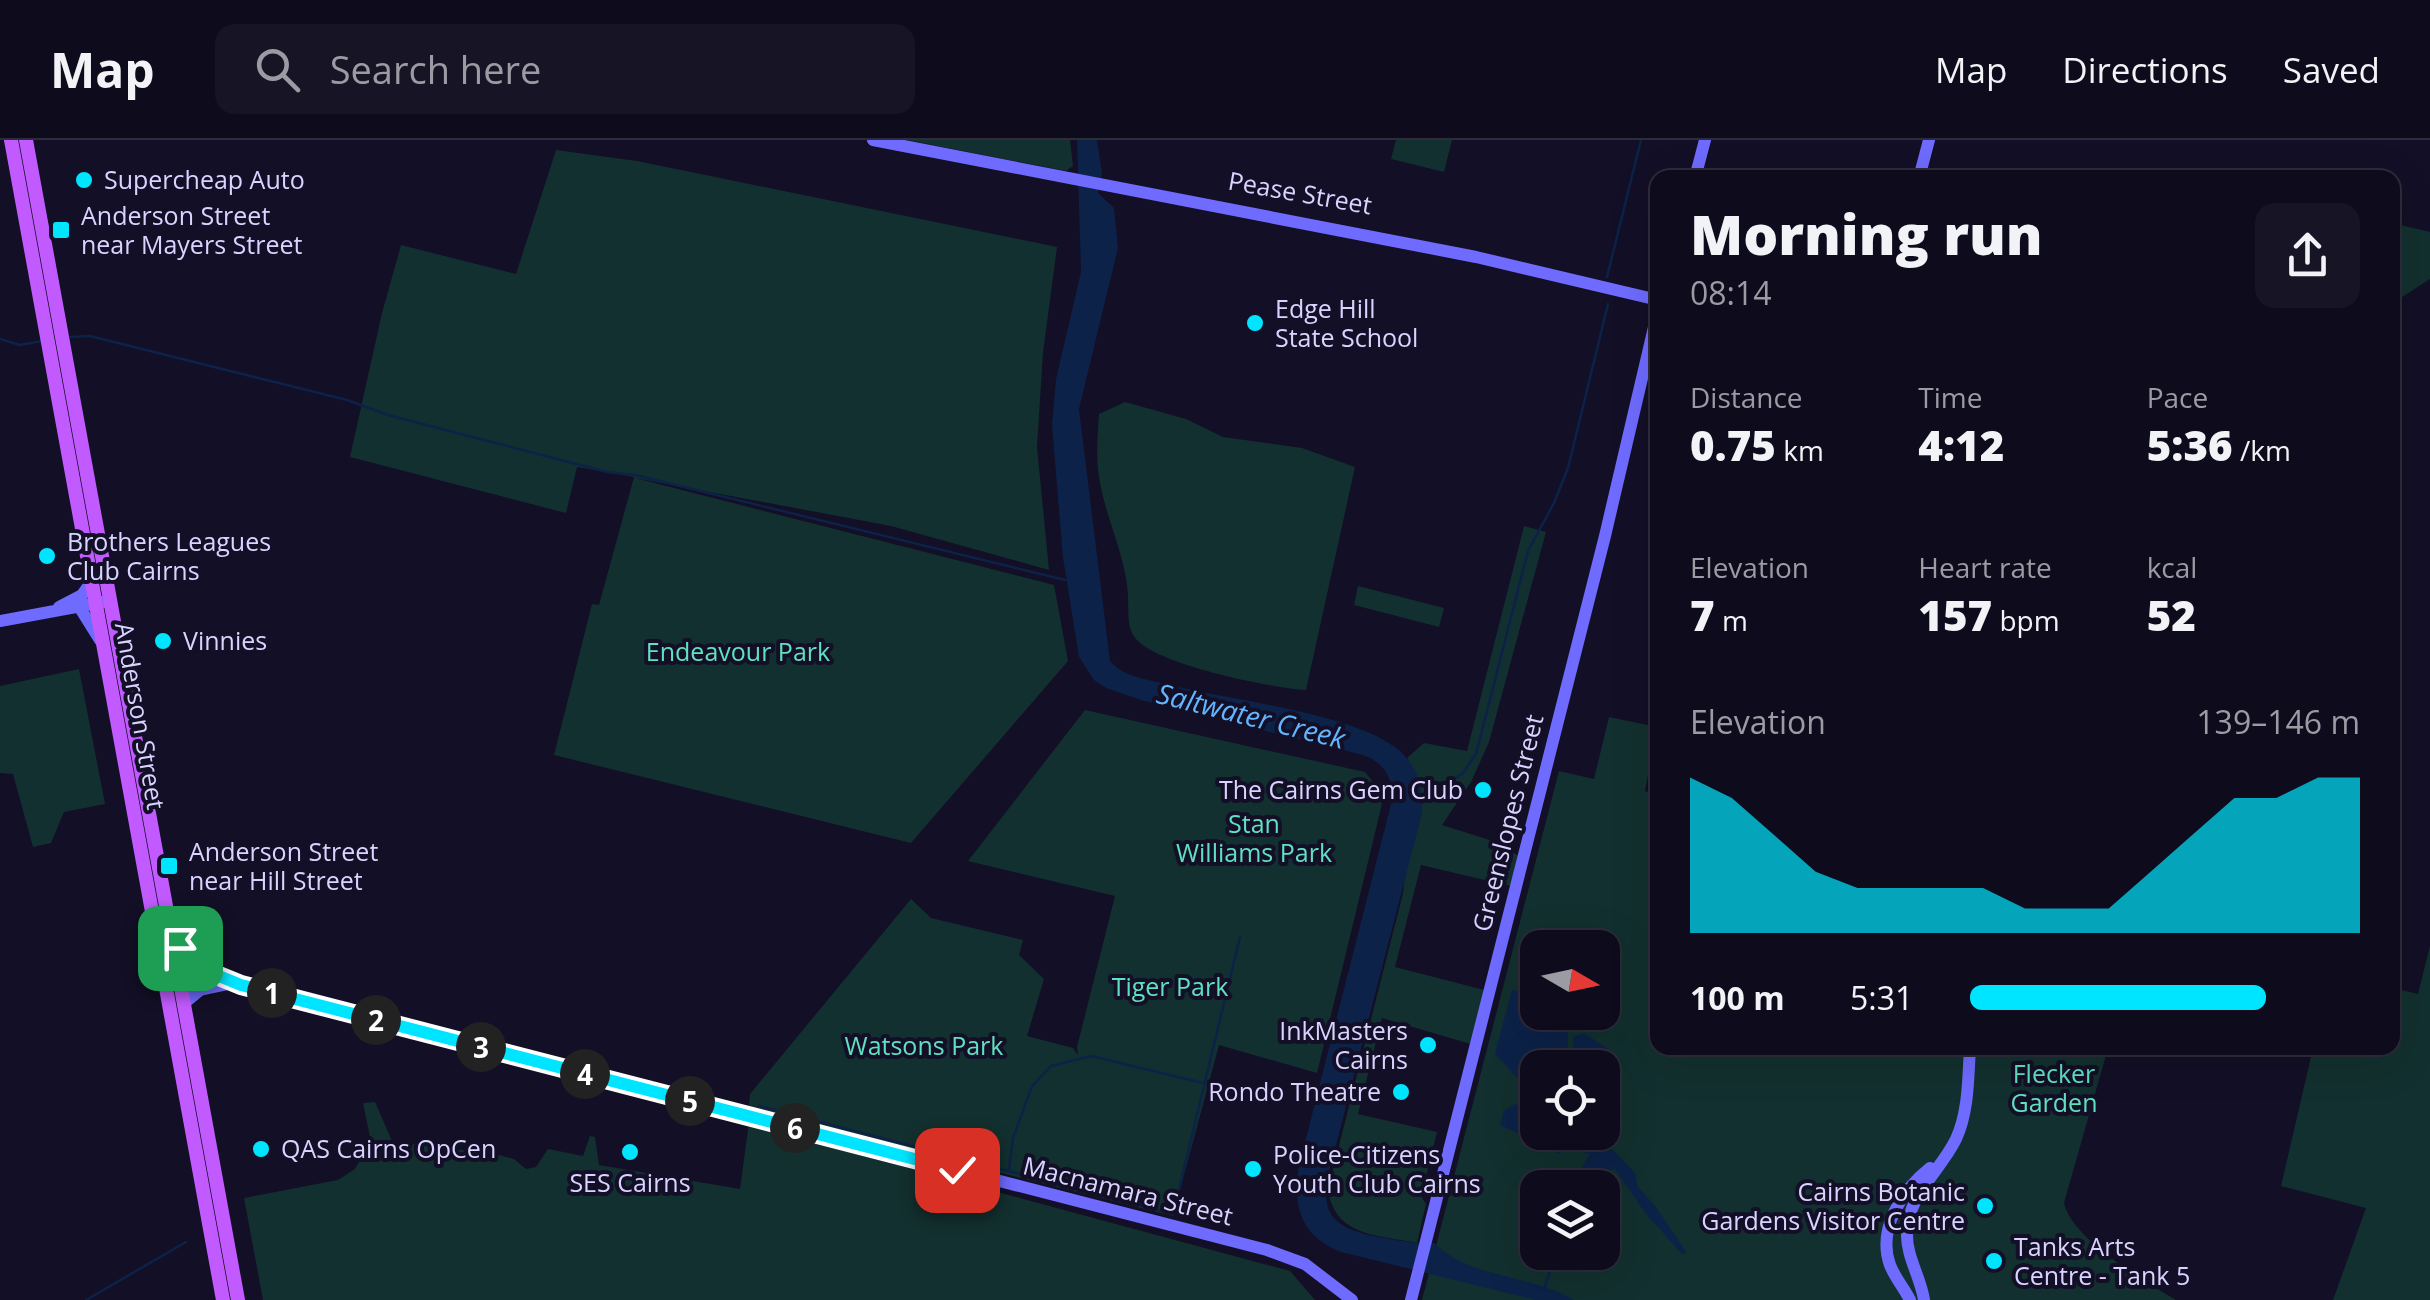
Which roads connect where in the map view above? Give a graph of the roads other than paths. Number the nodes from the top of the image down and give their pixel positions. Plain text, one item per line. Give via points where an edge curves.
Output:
1 (11, 140) edge
2 (26, 140) edge
3 (873, 140) edge
4 (1705, 140) edge
5 (1928, 140) edge
6 (1698, 170) edge
7 (1921, 170) edge
8 (1650, 304) edge
9 (1650, 351) edge
10 (1649, 357) joint
11 (66, 402) junction
12 (92, 581) junction
13 (101, 601) junction
14 (80, 608) junction
15 (55, 609) junction
16 (0, 621) edge
17 (104, 647) junction
18 (165, 901) junction
19 (199, 974) junction
20 (172, 984) junction
21 (234, 984) junction
22 (183, 1004) junction
23 (1969, 1055) edge
24 (1914, 1191) junction
25 (224, 1300) edge
26 (238, 1300) edge
27 (1352, 1300) edge
28 (1411, 1300) edge
29 (1910, 1300) edge
30 (1924, 1300) edge

1 - 11 main road, Anderson Street
2 - 11 main road, Anderson Street
3 - 8 street, Pease Street via 1407,236
4 - 6 street
5 - 7 street
9 - 10 street, Greenslopes Street
10 - 28 street, Greenslopes Street
11 - 12 main road, Anderson Street
11 - 13 main road, Anderson Street
12 - 13 main road, Anderson Street
12 - 15 street via 82,595
13 - 14 street
13 - 15 street
13 - 17 main road, Anderson Street
13 - 18 main road, Anderson Street
14 - 15 street
14 - 17 street
15 - 16 street
17 - 20 main road, Anderson Street
18 - 19 street via 183,953
18 - 20 main road, Anderson Street
19 - 20 street, Macnamara Street
19 - 21 street, Macnamara Street
20 - 21 street, Macnamara Street
20 - 22 main road, Anderson Street
20 - 25 main road, Anderson Street
21 - 22 street via 200,990
21 - 27 street, Macnamara Street via 1267,1250 1304,1264
22 - 26 main road, Anderson Street
23 - 24 street via 1963,1118 1950,1149
24 - 29 street via 1892,1217 1886,1249
24 - 30 street via 1906,1240

